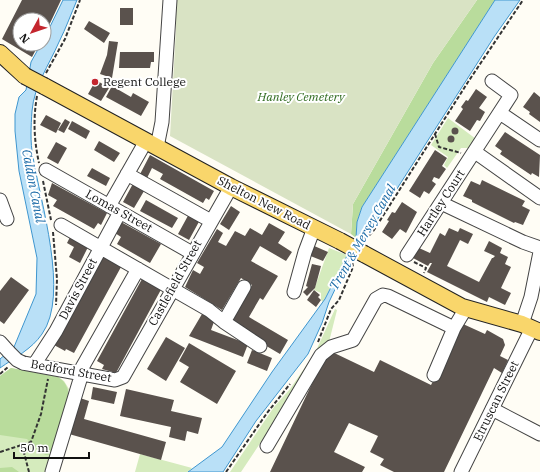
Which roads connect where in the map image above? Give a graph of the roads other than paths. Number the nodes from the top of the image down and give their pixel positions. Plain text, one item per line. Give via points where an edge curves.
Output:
1 (170, 0) edge
2 (0, 53) edge
3 (0, 68) edge
4 (25, 76) junction
5 (492, 81) dead end
6 (500, 113) junction
7 (540, 140) edge
8 (152, 144) junction
9 (472, 155) junction
10 (43, 172) road end
11 (127, 174) junction
12 (231, 187) junction
13 (540, 198) edge
14 (0, 200) edge
15 (441, 203) junction
16 (114, 209) junction
17 (7, 218) dead end
18 (211, 221) junction
19 (55, 225) road end
20 (314, 228) junction
21 (100, 247) junction
22 (540, 248) edge
23 (540, 252) edge
24 (192, 253) junction
25 (407, 255) dead end
26 (138, 269) junction
27 (244, 287) dead end
28 (173, 289) junction
29 (294, 292) dead end
30 (466, 308) junction
31 (224, 322) junction
32 (454, 328) junction
33 (531, 329) edge
34 (0, 342) edge
35 (260, 346) dead end
36 (24, 364) junction
37 (80, 373) junction
38 (434, 375) dead end
39 (119, 379) joint
40 (492, 409) junction
41 (540, 434) edge
42 (267, 446) dead end
43 (52, 472) edge
44 (461, 472) edge

1 - 8 street, Davis Street via 162,122
2 - 4 main road, Shelton New Road
3 - 4 main road
4 - 8 main road, Shelton New Road, bridge
5 - 6 street, Hartley Court via 511,95
6 - 7 street
6 - 9 street, Hartley Court
8 - 11 street, Davis Street
8 - 12 main road, Shelton New Road
9 - 13 street
9 - 15 street, Hartley Court
10 - 16 street, Lomas Street
11 - 16 street, Davis Street
11 - 18 street
12 - 18 street, Castlefield Street
12 - 20 main road, Shelton New Road
14 - 17 street
15 - 22 street
15 - 25 street, Hartley Court
16 - 21 street, Davis Street
16 - 24 street, Lomas Street
18 - 24 street, Castlefield Street
19 - 21 street
20 - 29 street
20 - 30 main road, Shelton New Road, bridge via 361,250
21 - 26 street
21 - 36 street, Davis Street via 56,331
23 - 33 street, Etruscan Street via 530,297
24 - 28 street, Castlefield Street
26 - 28 street
26 - 37 street
27 - 31 street
28 - 31 street
28 - 39 street, Castlefield Street via 123,377
30 - 32 street
30 - 33 main road, Shelton New Road
31 - 35 street
32 - 38 street
32 - 42 street via 388,296 383,295 376,299 353,340 331,347 321,355
33 - 40 street, Etruscan Street
34 - 36 street, bridge
36 - 37 street, Bedford Street
37 - 39 street, Bedford Street
37 - 43 street
40 - 41 street
40 - 44 street, Etruscan Street

